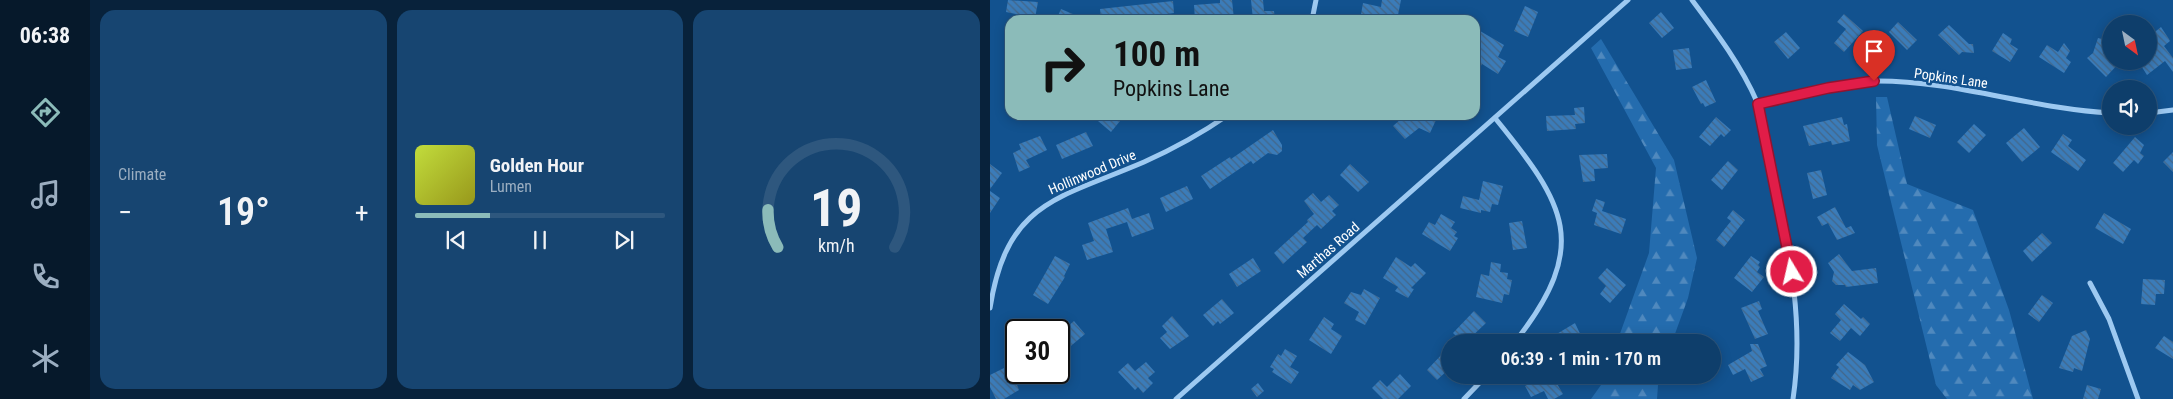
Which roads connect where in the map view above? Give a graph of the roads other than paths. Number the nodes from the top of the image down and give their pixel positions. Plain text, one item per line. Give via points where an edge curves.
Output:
1 (1316, 0) edge
2 (1628, 0) edge
3 (1692, 0) edge
4 (1313, 15) edge
5 (1758, 104) junction
6 (2173, 110) edge
7 (2157, 111) edge
8 (2102, 112) edge
9 (1495, 118) junction
10 (1219, 120) edge
11 (2090, 284) dead end
12 (990, 308) edge
13 (1520, 334) edge
14 (1478, 384) edge
15 (1176, 399) edge
16 (1464, 399) edge
17 (1793, 399) edge
18 (2138, 399) edge

1 - 4 street
2 - 9 street, Marthas Road
3 - 5 street via 1743,74
5 - 8 street, Popkins Lane via 1874,81 1946,86
5 - 17 street via 1795,292 1798,351
6 - 7 street
9 - 13 street via 1547,188 1557,210 1561,234 1560,259 1550,289
9 - 15 street, Marthas Road
10 - 12 street, Hollinwood Drive via 1168,150 1064,194 1038,210 1018,231 1004,254
11 - 18 street via 2109,319
14 - 16 street

